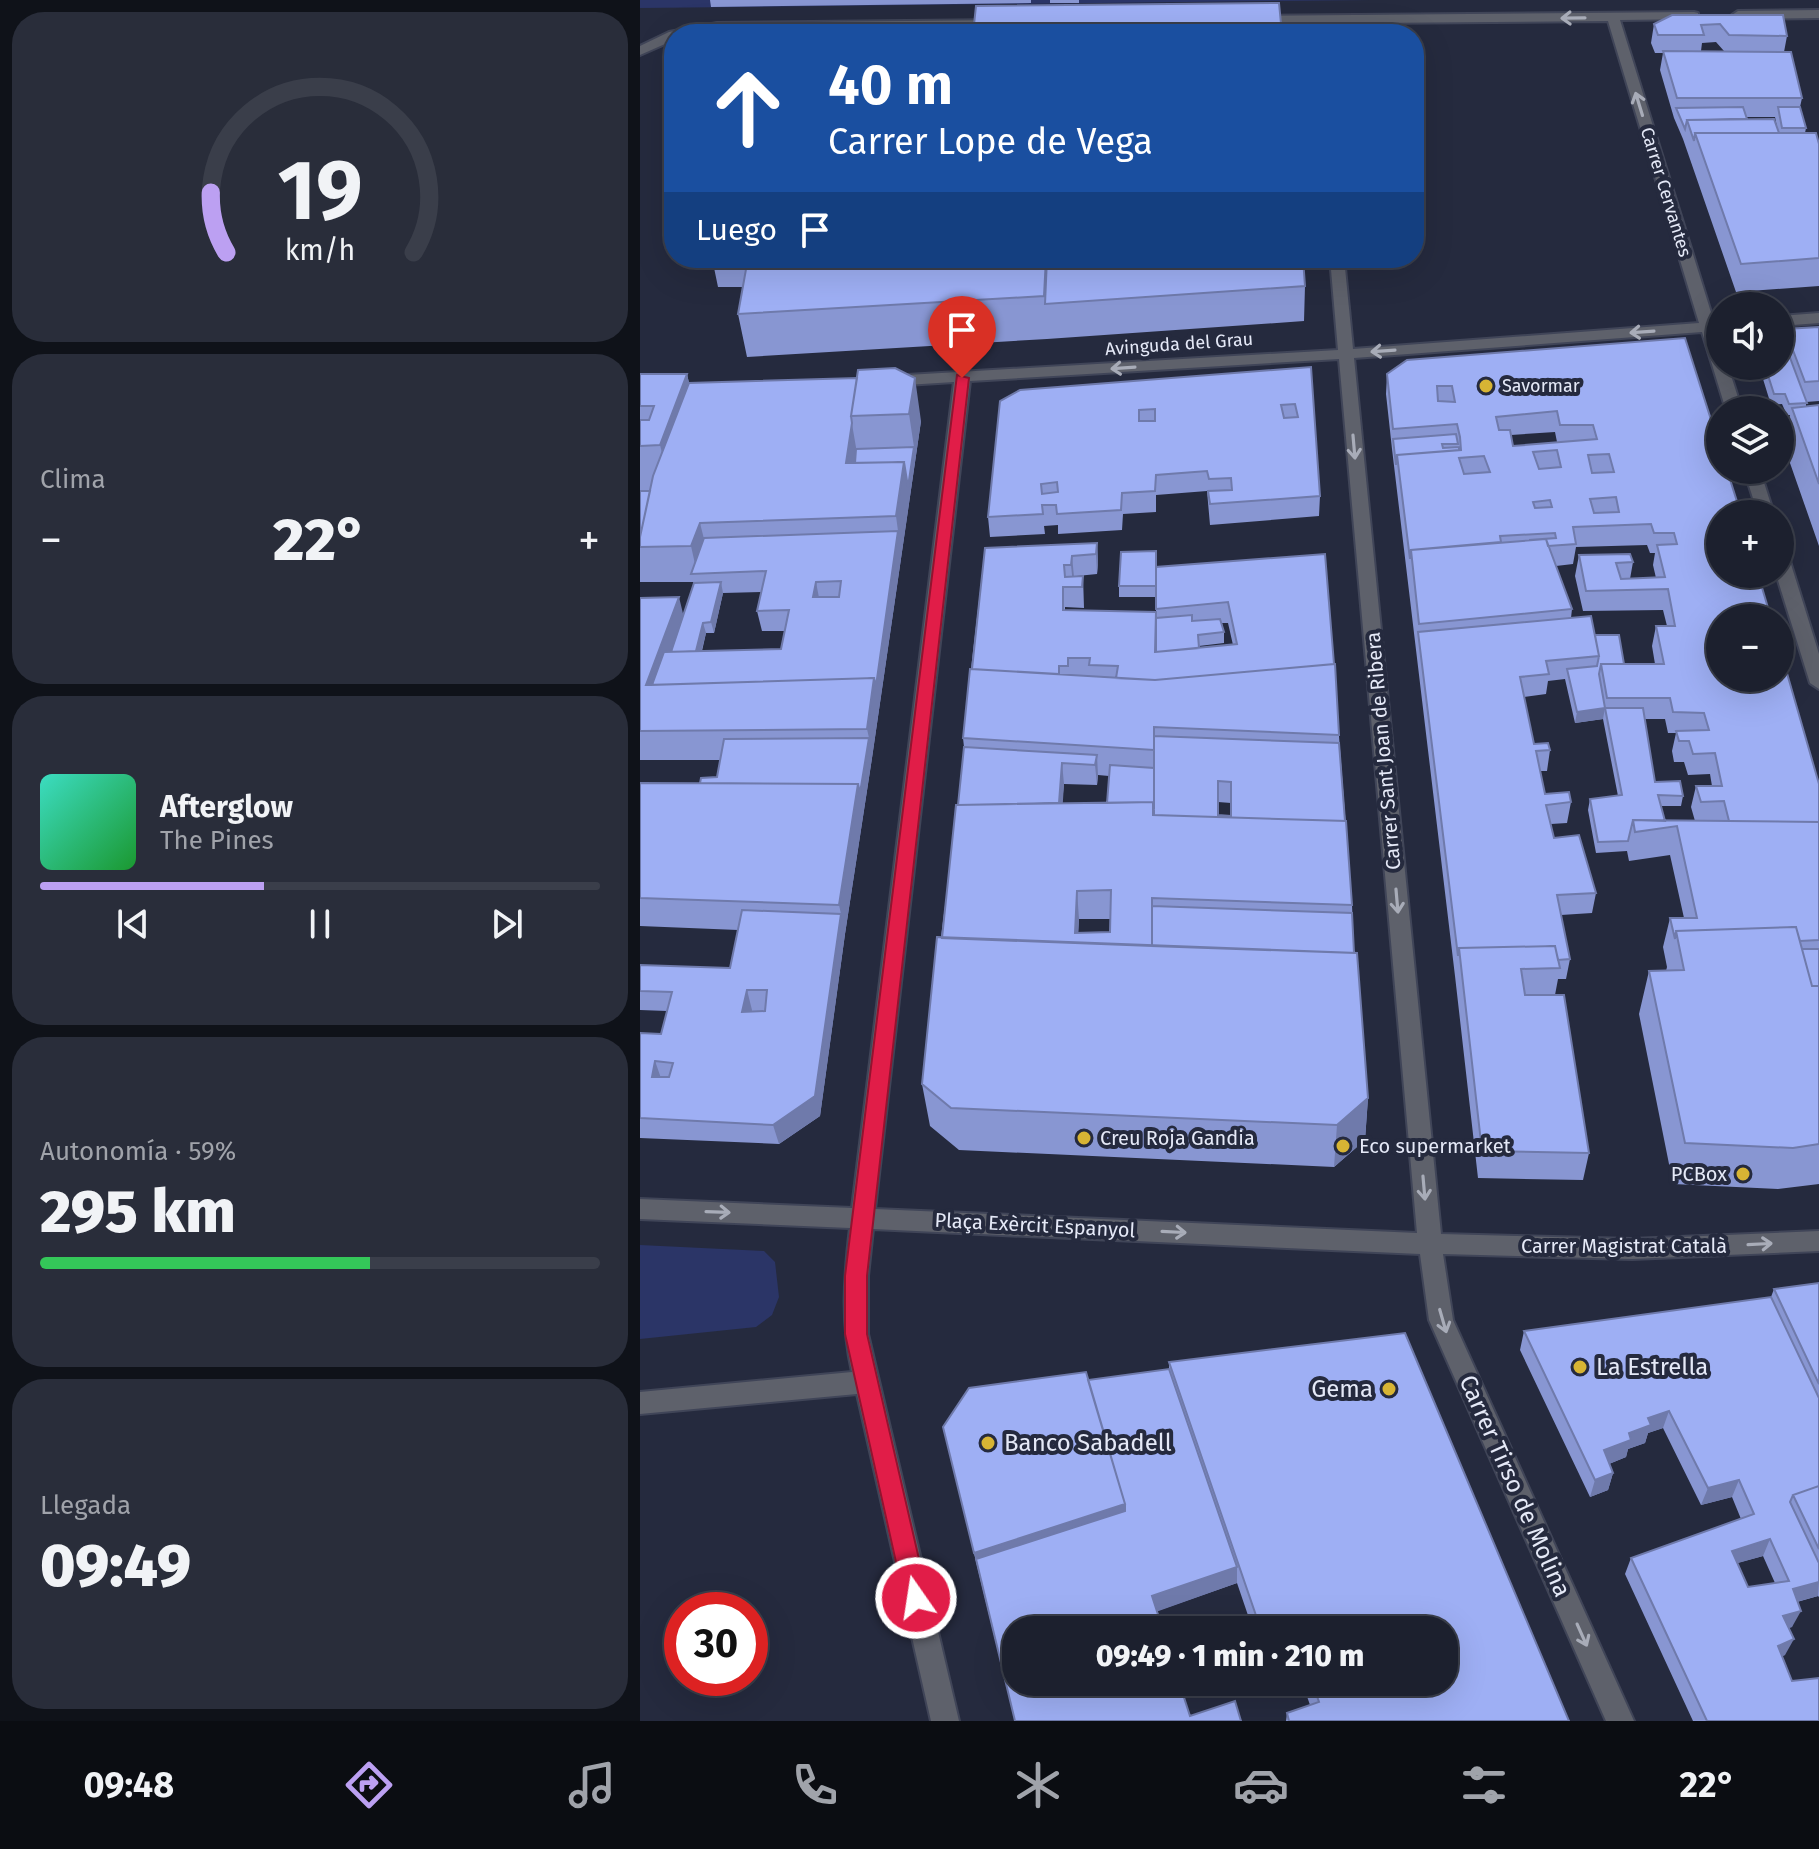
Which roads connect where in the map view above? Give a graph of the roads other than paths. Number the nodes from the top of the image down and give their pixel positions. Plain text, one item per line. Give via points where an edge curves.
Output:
1 (1819, 14) edge
2 (1708, 16) edge
3 (1724, 16) edge
4 (1613, 17) junction
5 (1313, 20) junction
6 (1232, 21) edge
7 (1314, 24) edge
8 (664, 40) edge
9 (642, 49) edge
10 (1338, 268) edge
11 (1706, 305) edge
12 (1819, 318) edge
13 (1794, 320) edge
14 (1706, 328) edge
15 (1345, 354) junction
16 (962, 378) junction
17 (868, 382) edge
18 (1789, 588) edge
19 (1819, 683) edge
20 (640, 1209) edge
21 (865, 1218) junction
22 (1819, 1241) edge
23 (1430, 1244) junction
24 (866, 1382) junction
25 (640, 1403) edge
26 (945, 1721) edge
27 (1620, 1721) edge

1 - 3 street
2 - 4 street
4 -> 5 street
11 -> 4 street, Carrer Cervantes
5 - 6 street
5 - 7 street
8 - 9 street
10 - 15 street, Carrer Sant Joan de Ribera
12 - 13 street
14 -> 15 street, Avinguda del Grau
15 -> 16 street, Avinguda del Grau
15 -> 23 street, Carrer Sant Joan de Ribera
16 - 17 street, Avinguda del Grau
16 - 21 street
18 - 19 street
20 -> 21 street, Plaça Exèrcit Espanyol
21 -> 23 street, Plaça Exèrcit Espanyol
21 - 24 street via 856,1276 856,1334
23 -> 22 street, Carrer Magistrat Català via 1632,1249
23 -> 27 street, Carrer Tirso de Molina via 1444,1328
24 - 25 street
24 - 26 street

